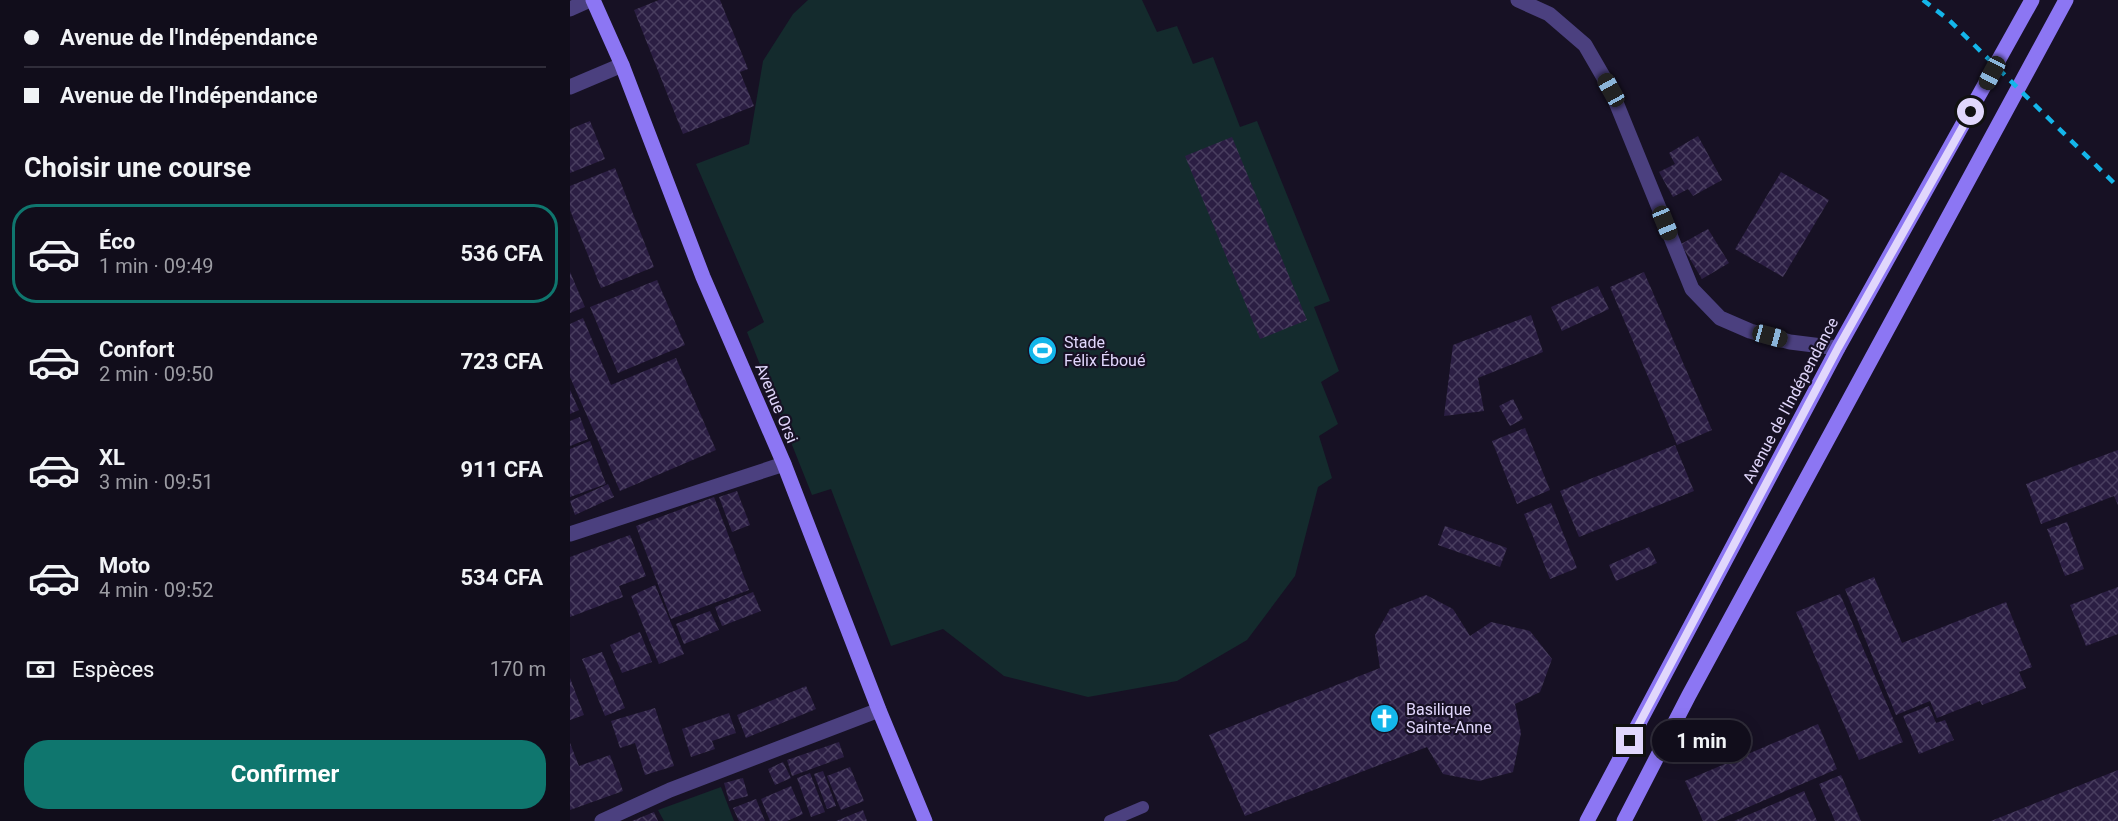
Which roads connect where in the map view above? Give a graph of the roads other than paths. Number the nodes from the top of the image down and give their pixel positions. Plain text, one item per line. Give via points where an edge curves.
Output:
1 (592, 0) edge
2 (1518, 0) edge
3 (2032, 0) edge
4 (2066, 1) edge
5 (570, 9) edge
6 (622, 65) junction
7 (570, 87) edge
8 (1838, 348) junction
9 (784, 464) junction
10 (570, 534) edge
11 (879, 710) junction
12 (1143, 807) dead end
13 (602, 821) edge
14 (925, 821) edge
15 (1110, 821) edge
16 (1587, 821) edge
17 (1624, 821) edge

1 - 5 street
1 - 6 main road, Avenue Orsi
2 - 8 street via 1549,14 1585,45 1611,90 1692,289 1719,318 1750,331 1790,342
3 - 8 main road, Avenue de l'Indépendance
4 - 17 main road
6 - 7 street
6 - 9 main road, Avenue Orsi via 703,277
8 - 16 main road, Avenue de l'Indépendance
9 - 10 street
9 - 11 main road, Avenue Orsi
11 - 13 street via 670,790
11 - 14 main road, Avenue Orsi
12 - 15 lane

